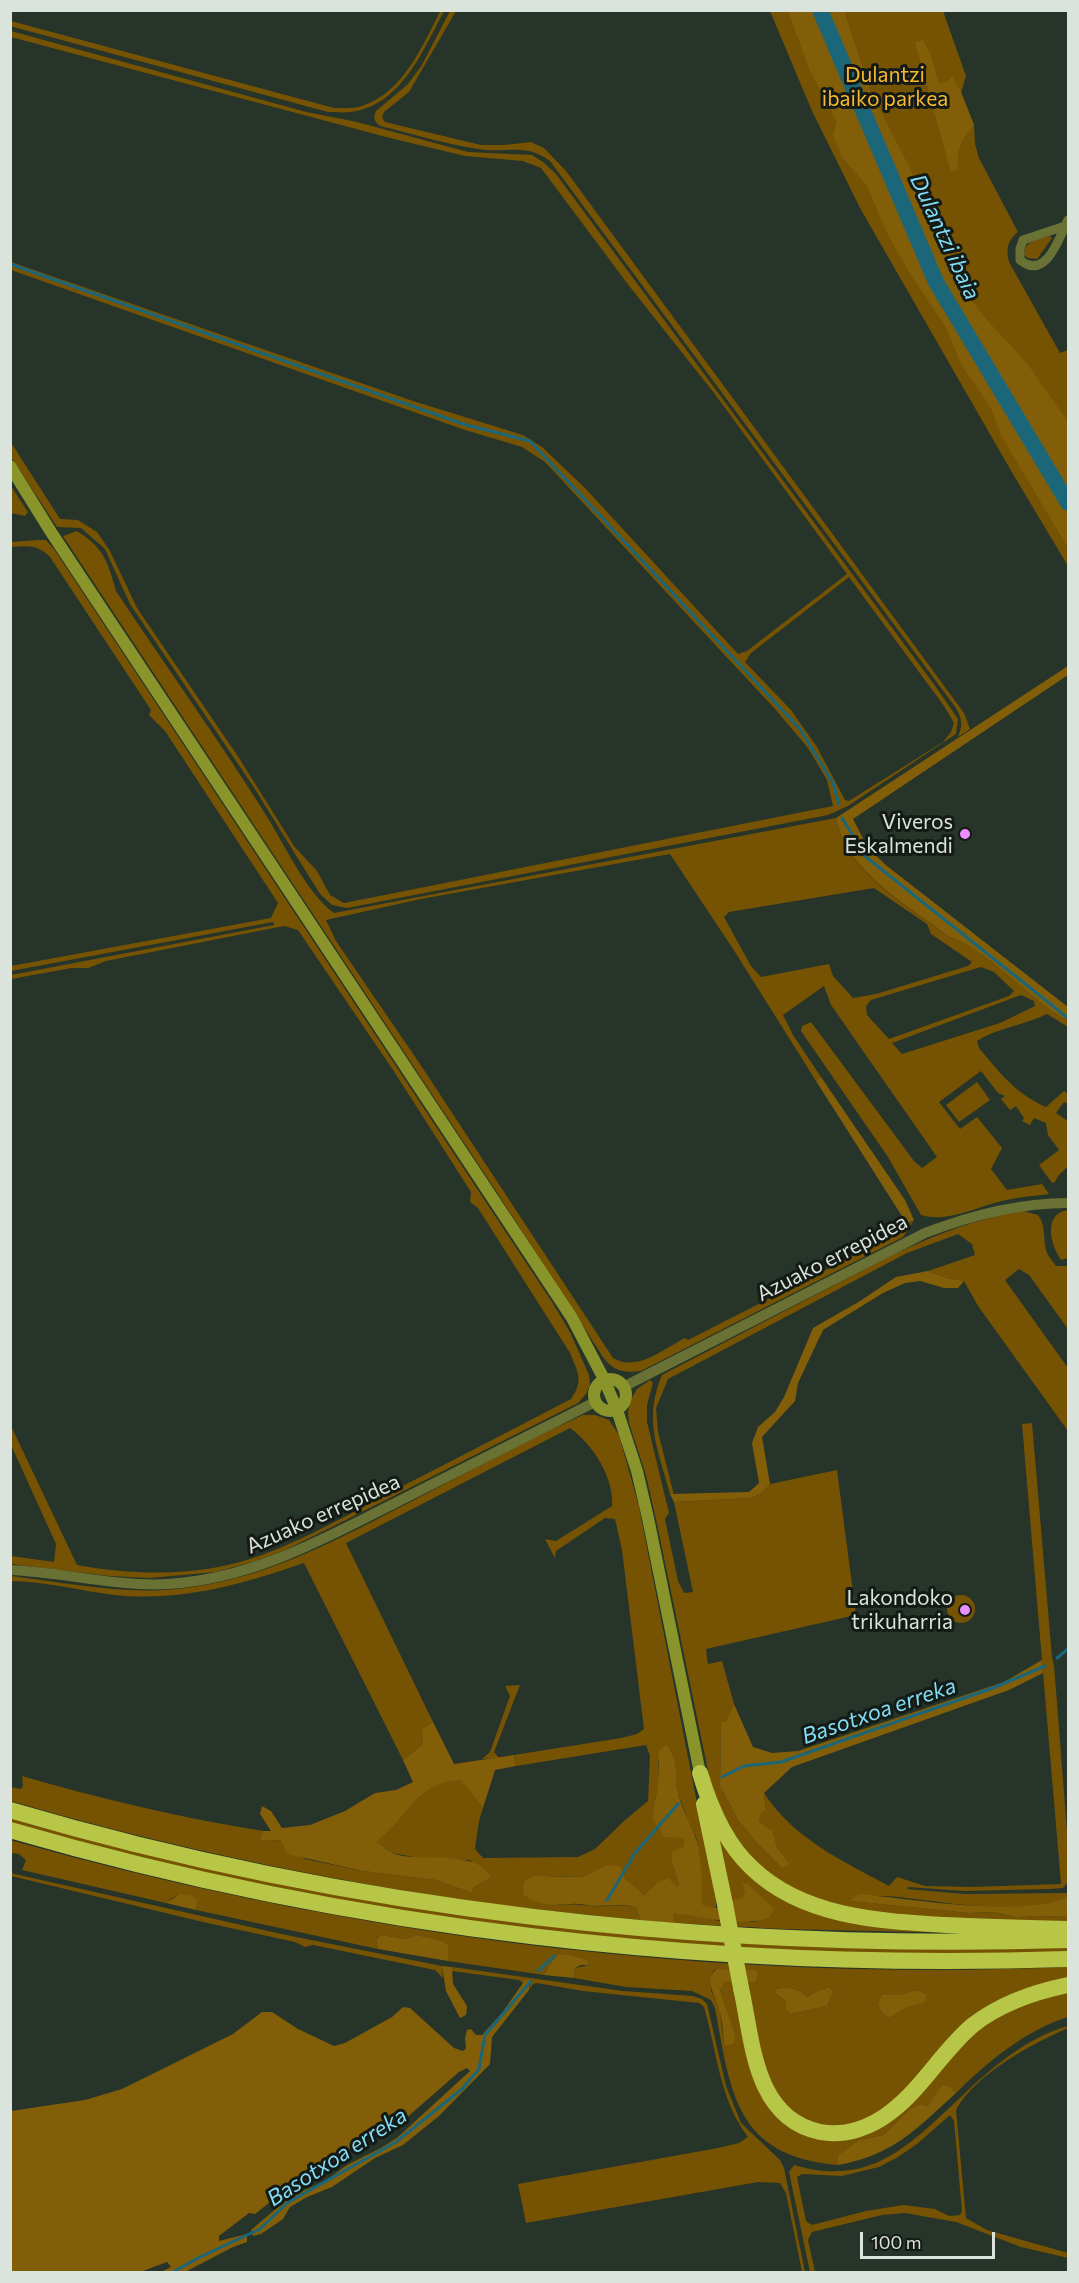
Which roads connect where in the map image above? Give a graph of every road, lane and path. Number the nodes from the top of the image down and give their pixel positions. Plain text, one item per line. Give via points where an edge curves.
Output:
1 (1067, 223) edge
2 (10, 466) edge
3 (10, 478) edge
4 (43, 520) junction
5 (1068, 1203) edge
6 (604, 1379) junction
7 (625, 1386) junction
8 (595, 1402) junction
9 (617, 1410) junction
10 (10, 1570) edge
11 (700, 1773) junction
12 (10, 1810) edge
13 (10, 1830) edge
14 (1068, 1929) edge
15 (1068, 1940) edge
16 (1068, 1959) edge
17 (1068, 1985) edge

1 - 1 street via 1023,240 1020,260 1026,266 1047,261
2 - 4 main road
3 - 4 main road
4 - 6 main road via 565,1308
5 - 7 street, Azuako errepidea via 1004,1209 957,1220 925,1233
6 - 7 main road via 619,1380
6 - 8 main road via 594,1389
6 - 9 main road
7 - 9 main road via 624,1404
8 - 9 main road via 604,1410
8 - 10 street, Azuako errepidea via 325,1538 251,1569 196,1581 157,1584
9 - 11 main road via 648,1518
11 - 14 highway via 723,1829 752,1868 814,1905 845,1915 898,1922
11 - 17 highway, bridge via 760,2075 776,2108 791,2120 808,2129 829,2133 863,2128 892,2111 967,2032 997,2010 1018,1999
12 - 15 highway via 110,1838 268,1874 556,1920 652,1930 837,1940
13 - 16 highway via 264,1893 554,1939 849,1960

